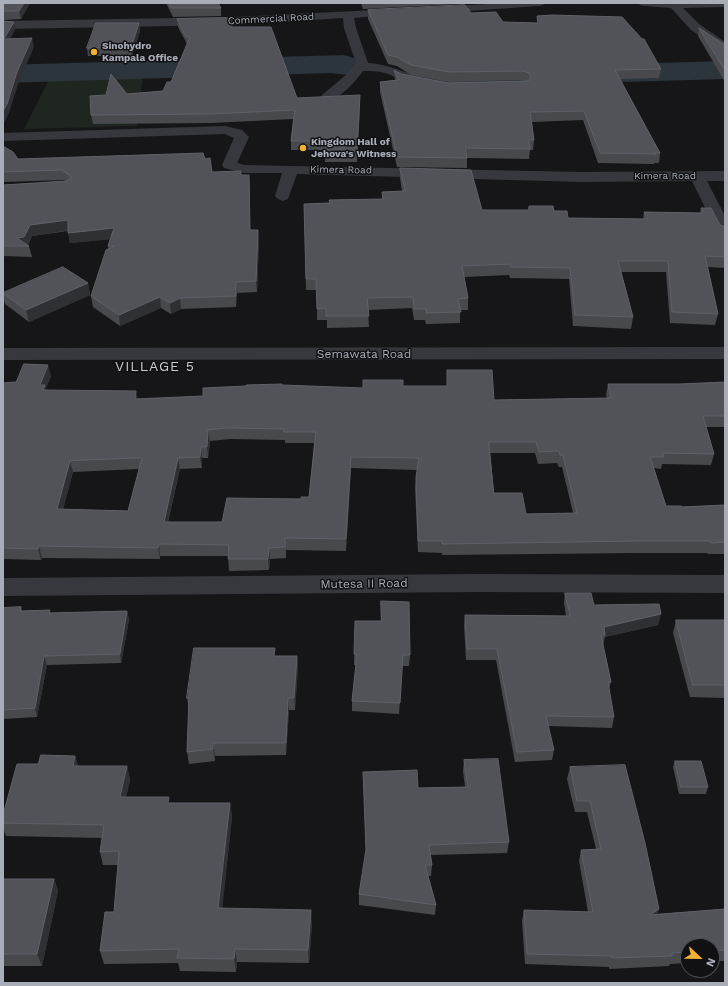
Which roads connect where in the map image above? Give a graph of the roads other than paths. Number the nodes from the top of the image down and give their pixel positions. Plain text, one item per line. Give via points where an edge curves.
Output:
1 (539, 3) edge
2 (644, 3) edge
3 (674, 4) junction
4 (725, 4) edge
5 (426, 10) edge
6 (411, 11) edge
7 (348, 14) junction
8 (3, 25) edge
9 (725, 47) edge
10 (360, 67) junction
11 (433, 84) edge
12 (327, 98) edge
13 (3, 137) edge
14 (291, 169) junction
15 (697, 176) junction
16 (725, 176) edge
17 (283, 196) dead end
18 (725, 232) edge
19 (725, 353) edge
20 (3, 354) edge
21 (725, 584) edge
22 (3, 587) edge

1 - 5 street
2 - 3 street
3 - 4 street
3 - 9 street via 695,27
6 - 7 street, Commercial Road
7 - 8 street, Commercial Road via 233,21
7 - 10 street via 362,63
10 - 11 street via 391,70 406,79
10 - 12 street via 348,82
13 - 14 street, Kimera Road via 225,130 242,137 229,165 244,169
14 - 15 street, Kimera Road via 582,177
14 - 17 street
15 - 16 street, Kimera Road
15 - 18 street
19 - 20 street, Semawata Road
21 - 22 street, Mutesa II Road via 478,583

